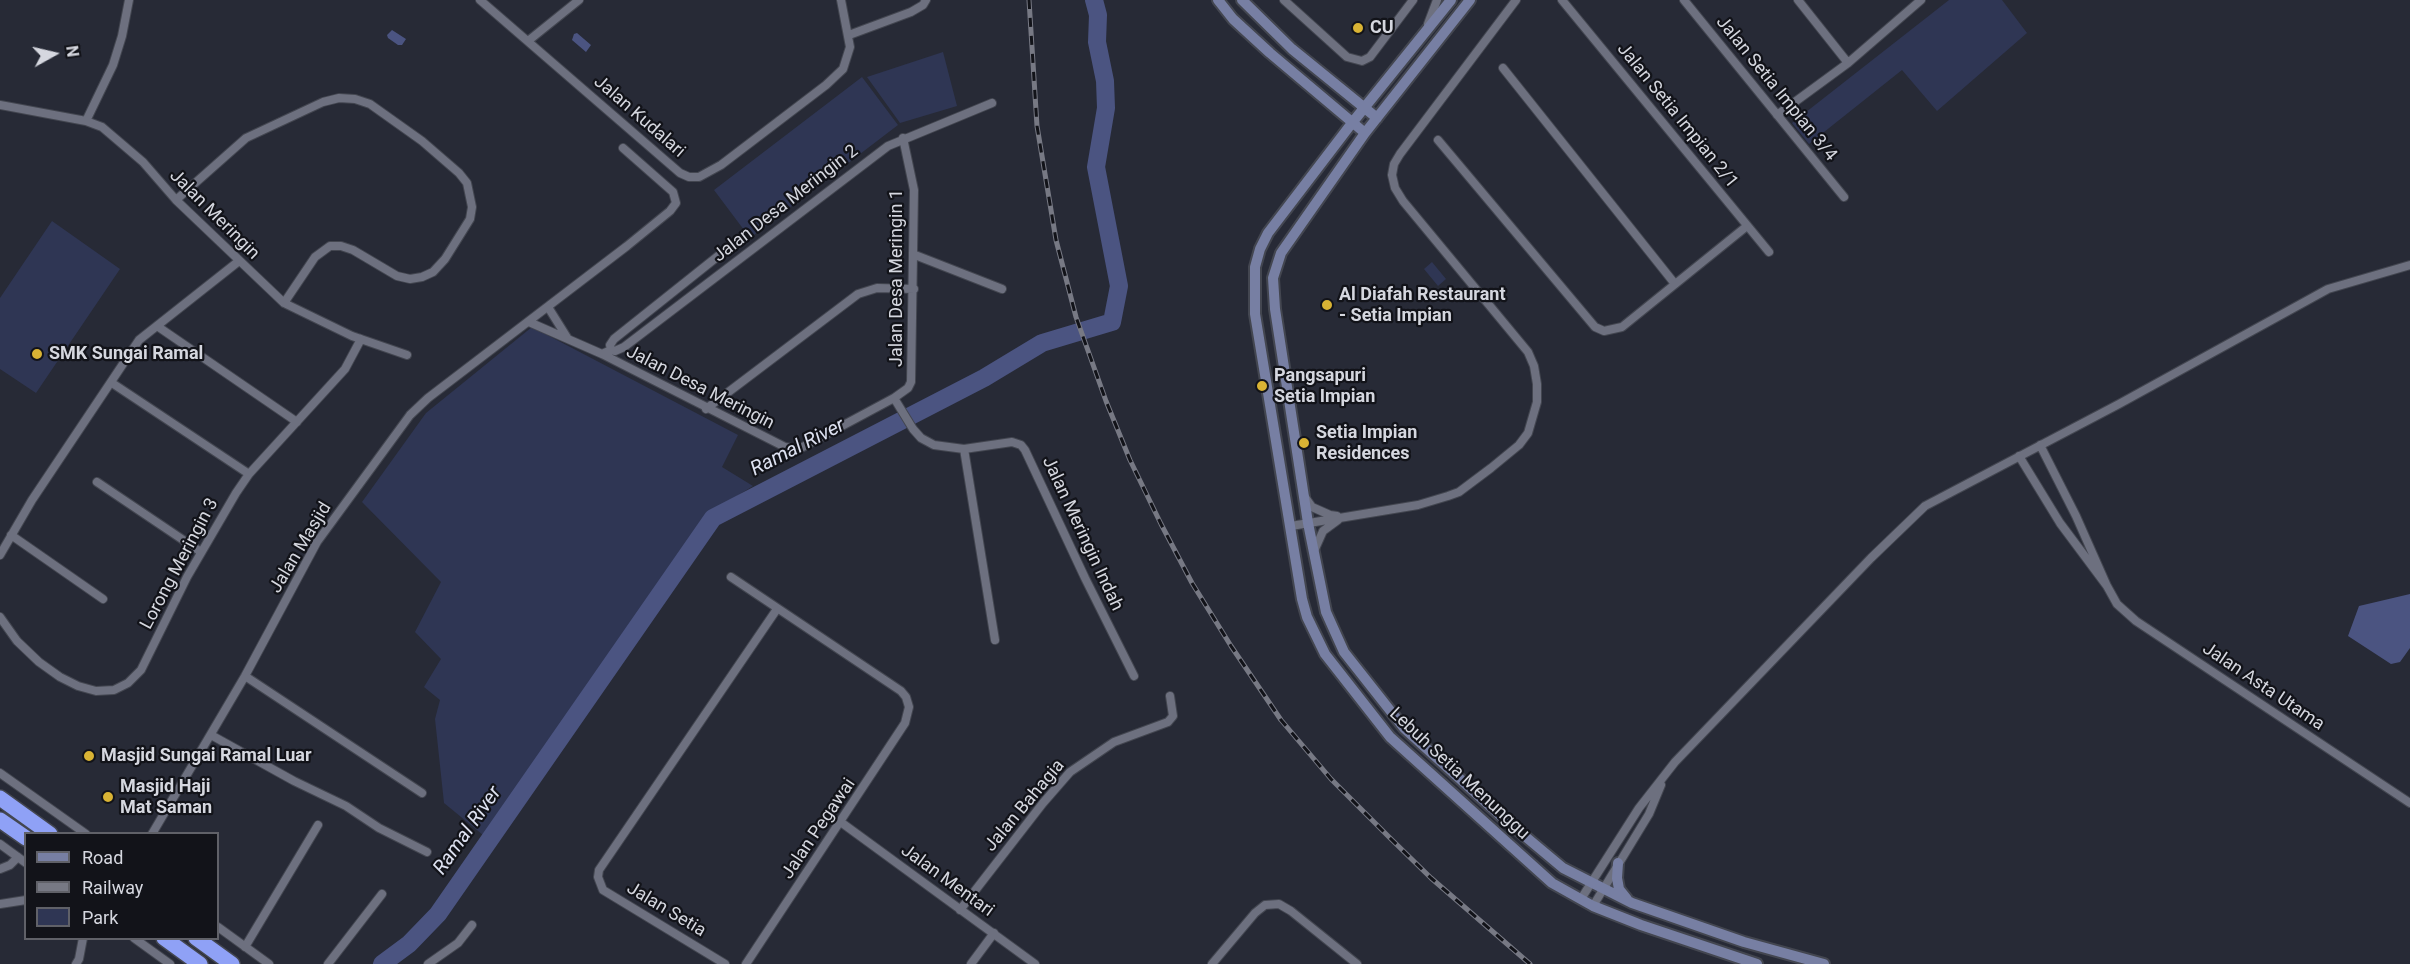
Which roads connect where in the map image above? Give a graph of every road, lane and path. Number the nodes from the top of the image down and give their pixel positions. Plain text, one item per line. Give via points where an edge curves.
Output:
1 (129, 0) edge
2 (480, 0) edge
3 (579, 0) edge
4 (841, 0) edge
5 (926, 0) edge
6 (1218, 0) edge
7 (1242, 0) edge
8 (1284, 0) edge
9 (1413, 0) edge
10 (1437, 0) edge
11 (1451, 0) edge
12 (1470, 0) edge
13 (1516, 0) edge
14 (1562, 0) edge
15 (1684, 0) edge
16 (1798, 0) edge
17 (1919, 1) edge
18 (849, 35) junction
19 (1422, 37) junction
20 (528, 40) junction
21 (1848, 63) junction
22 (1503, 68) dead end
23 (992, 103) dead end
24 (0, 105) edge
25 (1364, 108) junction
26 (1777, 115) junction
27 (1377, 118) junction
28 (86, 121) junction
29 (1352, 123) junction
30 (1365, 133) junction
31 (903, 138) junction
32 (1438, 140) dead end
33 (623, 148) dead end
34 (1844, 197) dead end
35 (176, 200) junction
36 (1747, 226) junction
37 (742, 237) dead end
38 (1769, 252) dead end
39 (915, 255) junction
40 (239, 261) junction
41 (2410, 265) edge
42 (1675, 284) junction
43 (914, 289) junction
44 (1002, 289) dead end
45 (284, 303) junction
46 (548, 308) junction
47 (529, 322) junction
48 (157, 326) junction
49 (361, 339) junction
50 (568, 339) junction
51 (611, 350) junction
52 (602, 354) junction
53 (407, 355) dead end
54 (911, 382) joint
55 (112, 383) junction
56 (894, 398) junction
57 (706, 409) junction
58 (297, 422) junction
59 (2040, 445) junction
60 (964, 449) junction
61 (2019, 456) junction
62 (249, 474) junction
63 (97, 482) dead end
64 (1304, 495) junction
65 (1345, 517) junction
66 (1308, 523) junction
67 (1291, 526) junction
68 (11, 535) junction
69 (201, 552) junction
70 (1314, 552) junction
71 (0, 555) edge
72 (731, 577) dead end
73 (2107, 586) junction
74 (103, 599) dead end
75 (777, 609) junction
76 (0, 617) edge
77 (995, 640) dead end
78 (245, 676) junction
79 (1134, 676) dead end
80 (1170, 696) dead end
81 (211, 735) junction
82 (0, 773) edge
83 (1663, 778) junction
84 (422, 793) dead end
85 (0, 798) edge
86 (2410, 803) edge
87 (0, 820) edge
88 (842, 823) junction
89 (318, 825) dead end
90 (47, 832) edge
91 (83, 832) edge
92 (153, 832) edge
93 (24, 837) edge
94 (0, 844) edge
95 (427, 852) dead end
96 (18, 857) junction
97 (24, 861) edge
98 (1618, 863) junction
99 (0, 869) edge
100 (1592, 882) junction
101 (1603, 888) junction
102 (382, 894) dead end
103 (1581, 899) junction
104 (24, 900) edge
105 (1632, 903) junction
106 (0, 904) edge
107 (1593, 906) junction
108 (960, 910) junction
109 (472, 925) dead end
110 (219, 928) edge
111 (994, 933) junction
112 (83, 940) edge
113 (135, 940) edge
114 (165, 940) edge
115 (197, 940) edge
116 (245, 947) junction
117 (76, 964) edge
118 (170, 964) edge
119 (200, 964) edge
120 (232, 964) edge
121 (269, 964) edge
122 (328, 964) edge
123 (428, 964) edge
124 (725, 964) edge
125 (746, 964) edge
126 (971, 964) edge
127 (1035, 964) edge
128 (1212, 964) edge
129 (1357, 964) edge
130 (1757, 964) edge
131 (1824, 964) edge

1 - 28 street via 113,65
2 - 20 street, Jalan Kudalari
3 - 20 street
4 - 18 street
5 - 18 street via 911,12
6 - 29 street via 1270,53
7 - 25 street via 1292,49
8 - 9 street via 1347,57 1362,61 1370,57
10 - 19 street
11 - 19 street
12 - 27 street
13 - 65 street via 1400,154 1392,175 1403,201 1528,352 1538,384 1533,419 1519,445 1460,492 1418,505
14 - 36 street, Jalan Setia Impian 2/1
15 - 26 street, Jalan Setia Impian 3/4
16 - 21 street
17 - 21 street
18 - 20 street, Jalan Kudalari via 848,58 836,77 721,165 699,177 680,173
19 - 25 street
21 - 26 street
22 - 42 street
23 - 31 street, Jalan Desa Meringin 2
24 - 28 street, Jalan Meringin
25 - 27 street
25 - 29 street, Lebuh Setia Menunggu
26 - 34 street, Jalan Setia Impian 3/4
27 - 30 street
28 - 35 street, Jalan Meringin via 115,136
29 - 30 street
29 - 67 street, Lebuh Setia Menunggu via 1268,233 1255,267 1255,314
30 - 64 street via 1281,253 1273,278
31 - 39 street, Jalan Desa Meringin 1 via 914,190
31 - 51 street, Jalan Desa Meringin 2 via 873,156 624,347
32 - 42 street via 1595,327 1604,331 1622,327
33 - 46 street, Jalan Masjid via 673,192 676,202 670,211
35 - 40 street, Jalan Meringin
35 - 45 street via 246,138 339,98 370,104 459,173 471,201 470,219 434,272 410,279 353,250 330,246 315,257
36 - 38 street, Jalan Setia Impian 2/1
36 - 42 street
37 - 51 street, Jalan Desa Meringin 2 via 614,339
39 - 43 street, Jalan Desa Meringin 1
39 - 44 street
40 - 45 street, Jalan Meringin
40 - 48 street
41 - 59 street via 2328,289
43 - 54 street, Jalan Desa Meringin 1
43 - 57 street via 877,288 858,294
45 - 49 street, Jalan Meringin
46 - 47 street, Jalan Masjid
46 - 50 street
47 - 50 street, Jalan Desa Meringin
47 - 78 street, Jalan Masjid via 410,415 317,542
48 - 55 street via 140,340
48 - 58 street
49 - 53 street, Jalan Meringin
49 - 58 street, Lorong Meringin 3 via 345,369
50 - 52 street, Jalan Desa Meringin
51 - 52 street, Jalan Desa Meringin 2
52 - 57 street, Jalan Desa Meringin
54 - 56 street, Jalan Desa Meringin
55 - 62 street
55 - 68 street
56 - 57 street, Jalan Desa Meringin via 795,450
56 - 60 street, Jalan Meringin Indah via 921,438 934,445
58 - 62 street, Lorong Meringin 3
59 - 61 street
59 - 73 street, Jalan Asta Utama
60 - 77 street
60 - 79 street, Jalan Meringin Indah via 1012,442 1025,450
61 - 73 street, Jalan Asta Utama via 2060,524
61 - 83 street via 1925,506 1767,665
62 - 69 street, Lorong Meringin 3
63 - 69 street
64 - 65 street via 1312,507
64 - 66 street, Lebuh Setia Menunggu
65 - 66 street
65 - 70 street via 1323,531
66 - 67 street
66 - 70 street, Lebuh Setia Menunggu
67 - 103 street, Lebuh Setia Menunggu via 1307,617 1338,672 1390,737 1552,883
68 - 71 street
68 - 74 street
69 - 76 street, Lorong Meringin 3 via 141,670 114,690 96,691 60,677 17,641
70 - 100 street, Lebuh Setia Menunggu via 1333,632 1344,652 1404,728 1534,845 1563,868
72 - 75 street
73 - 86 street, Jalan Asta Utama via 2117,604 2136,621
75 - 88 street, Jalan Pegawai via 906,697 909,707 905,723
75 - 124 street, Jalan Setia via 597,877 603,890
78 - 81 street, Jalan Masjid
78 - 84 street
80 - 108 street, Jalan Bahagia via 1173,716 1168,722 1114,742 1070,772
81 - 92 street, Jalan Masjid
81 - 95 street
82 - 91 street
83 - 98 street via 1649,814
83 - 100 street via 1639,807
85 - 90 highway
87 - 93 highway
88 - 108 street, Jalan Mentari
88 - 125 street, Jalan Pegawai
89 - 116 street
94 - 96 street
96 - 97 street
96 - 99 street
98 - 101 street
98 - 105 street via 1619,889
100 - 101 street, Lebuh Setia Menunggu
100 - 103 street
101 - 105 street, Lebuh Setia Menunggu
101 - 107 street
102 - 122 street
103 - 107 street, Lebuh Setia Menunggu
104 - 106 street
105 - 131 street via 1744,942
107 - 130 street
108 - 111 street, Jalan Mentari
109 - 123 street via 458,943
110 - 116 street
111 - 126 street
111 - 127 street, Jalan Mentari
112 - 117 street
113 - 118 street
114 - 119 highway
115 - 120 highway
116 - 121 street
128 - 129 street via 1255,913 1265,905 1279,904

